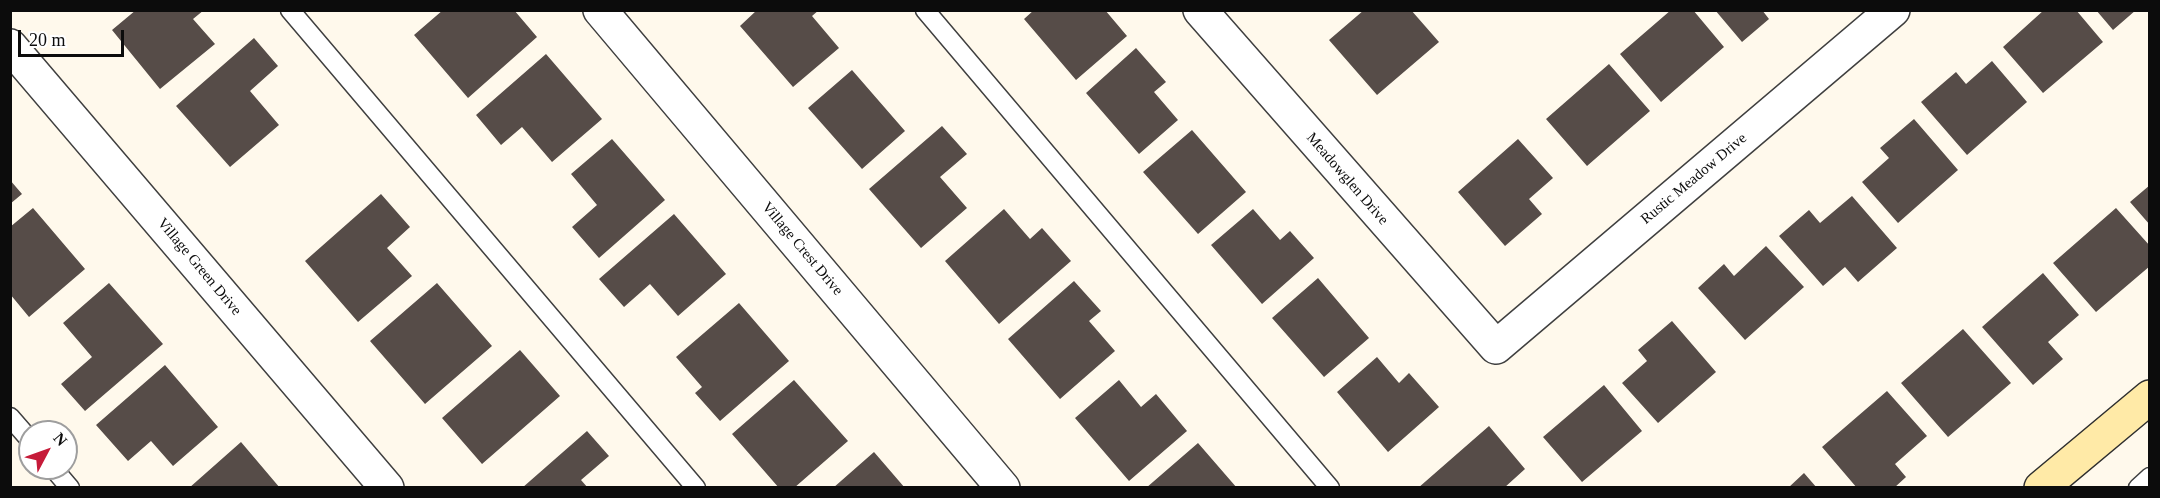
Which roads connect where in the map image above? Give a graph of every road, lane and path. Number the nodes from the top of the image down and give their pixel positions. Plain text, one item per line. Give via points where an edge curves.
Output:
1 (290, 10) edge
2 (600, 10) edge
3 (925, 10) edge
4 (1893, 10) edge
5 (1212, 15) edge
6 (10, 46) edge
7 (1496, 346) joint
8 (2150, 397) edge
9 (2150, 477) edge
10 (2044, 487) edge
11 (387, 488) edge
12 (696, 488) edge
13 (1003, 488) edge
14 (1330, 488) edge
15 (2138, 488) edge

1 - 12 lane
2 - 13 street, Village Crest Drive
3 - 14 lane
4 - 7 street, Rustic Meadow Drive
5 - 7 street, Meadowglen Drive
6 - 11 street, Village Green Drive
8 - 10 street
9 - 15 lane

